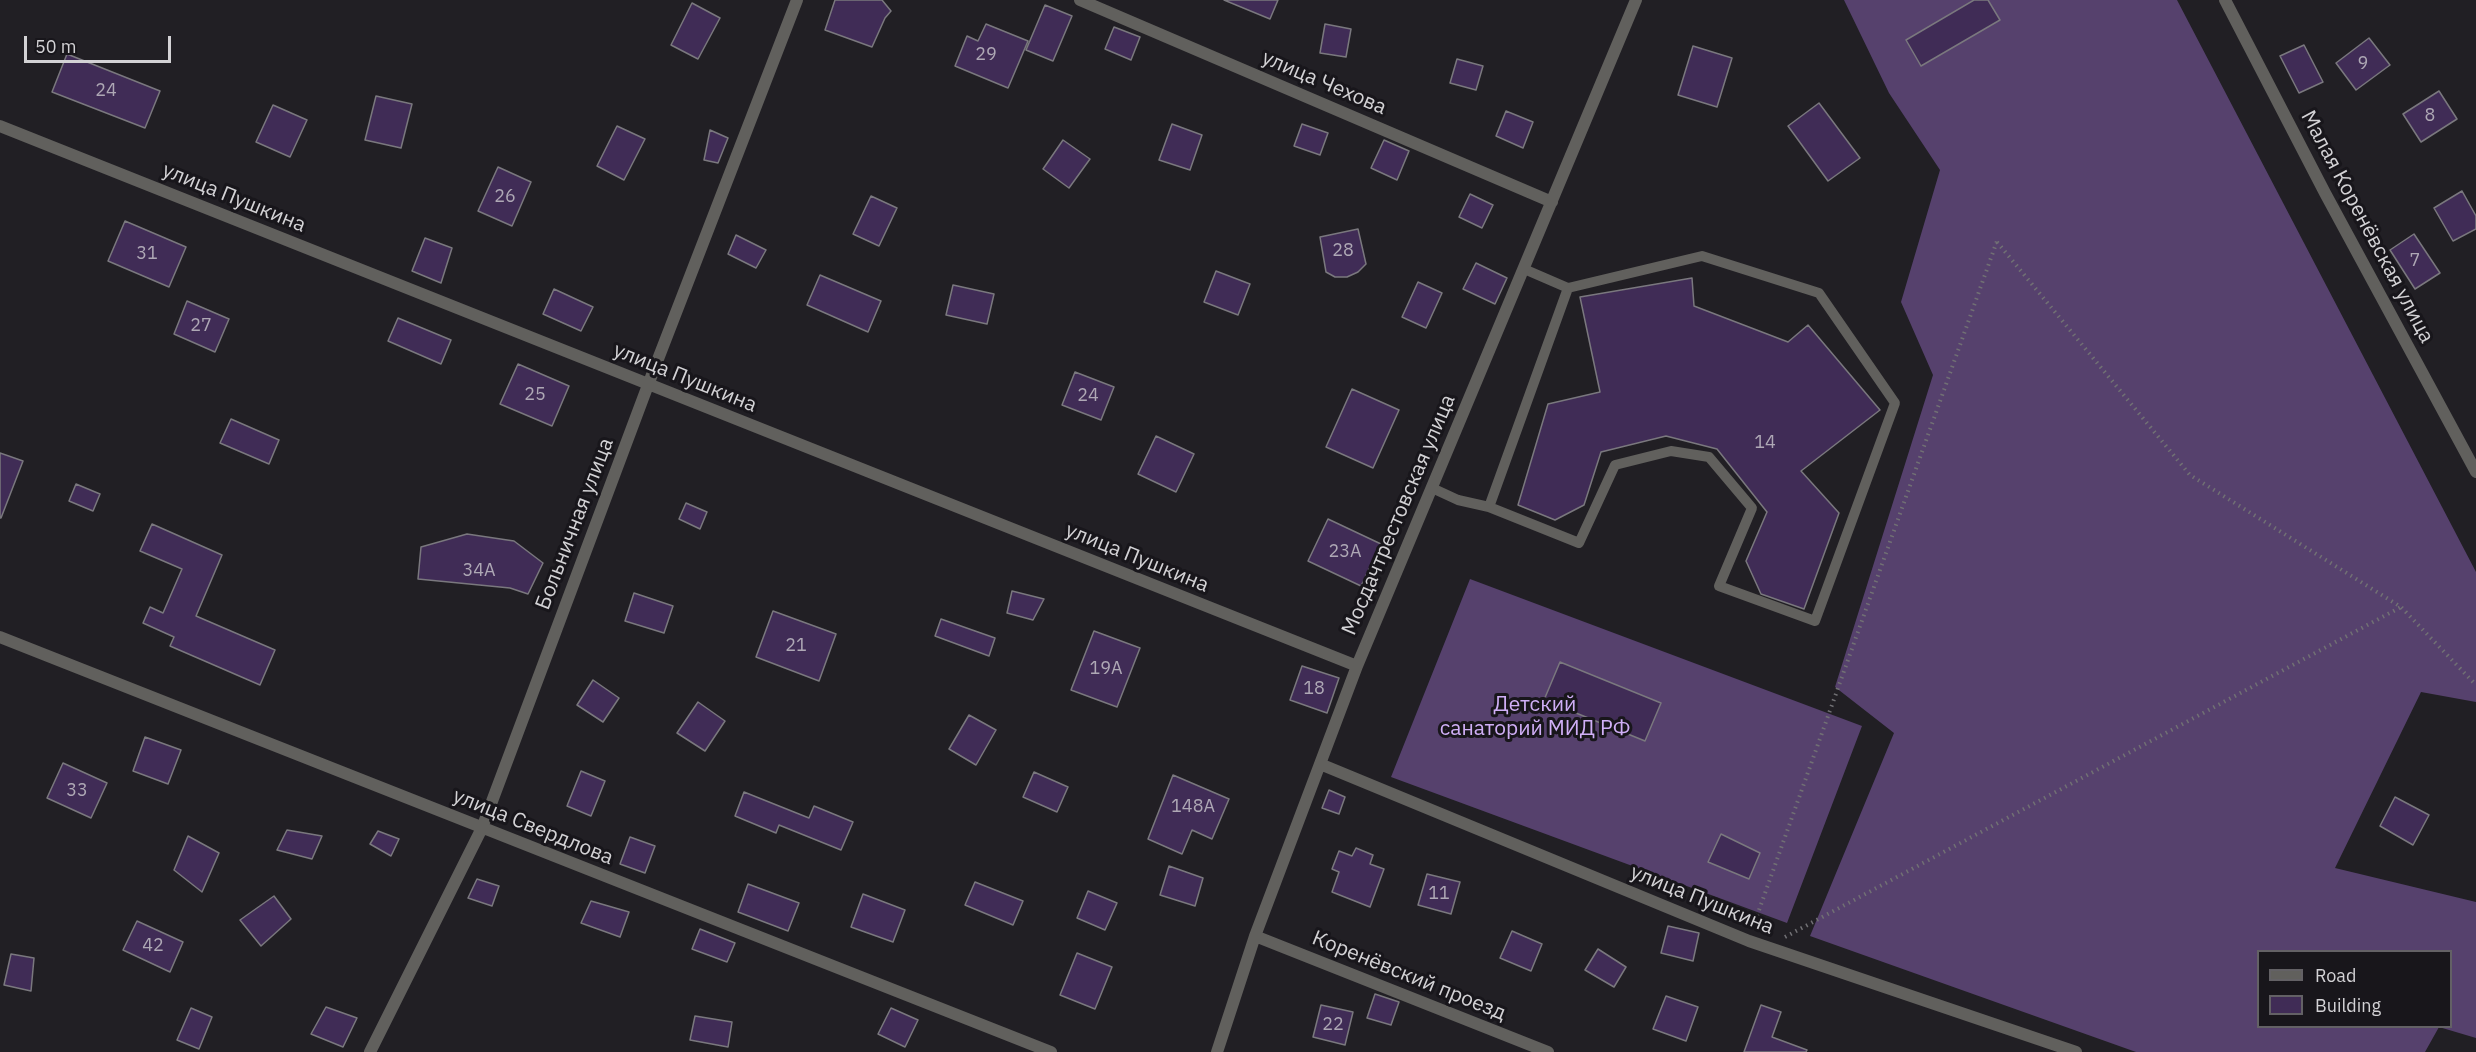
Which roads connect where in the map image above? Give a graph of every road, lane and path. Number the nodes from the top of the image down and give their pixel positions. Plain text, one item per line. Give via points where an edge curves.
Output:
1 (797, 0) edge
2 (1080, 0) edge
3 (1636, 0) edge
4 (2225, 0) edge
5 (0, 126) edge
6 (1552, 202) junction
7 (1524, 269) junction
8 (1568, 288) junction
9 (648, 385) junction
10 (2476, 472) edge
11 (1432, 488) junction
12 (1489, 507) junction
13 (2401, 607) junction
14 (0, 637) edge
15 (1357, 666) junction
16 (2476, 684) edge
17 (1320, 764) junction
18 (482, 828) junction
19 (1255, 936) junction
20 (1749, 940) junction
21 (1766, 947) junction
22 (370, 1052) edge
23 (1051, 1052) edge
24 (1217, 1052) edge
25 (1548, 1052) edge
26 (2076, 1052) edge

1 - 9 street, Больничная улица
2 - 6 street, улица Чехова
3 - 6 street, Мосдачтрестовская улица
4 - 10 street, Малая Коренёвская улица
5 - 9 street, улица Пушкина
6 - 7 street, Мосдачтрестовская улица
7 - 8 lane
7 - 11 street, Мосдачтрестовская улица
8 - 12 lane
8 - 12 lane via 1702,256 1819,293 1895,403 1815,621 1719,586 1752,508 1709,457 1671,451 1615,465 1579,543
9 - 15 street, улица Пушкина
9 - 18 street, Больничная улица
11 - 12 lane via 1458,500
11 - 15 street, Мосдачтрестовская улица
13 - 16 path
13 - 20 path via 2190,475 1997,241
13 - 21 path
14 - 18 street, улица Свердлова
15 - 17 street, Мосдачтрестовская улица
17 - 19 street, Мосдачтрестовская улица
17 - 20 street, улица Пушкина
18 - 22 street, Больничная улица
18 - 23 street, улица Свердлова
19 - 24 street, Мосдачтрестовская улица
19 - 25 street, Коренёвский проезд
20 - 21 street, улица Пушкина
21 - 26 street, улица Пушкина

